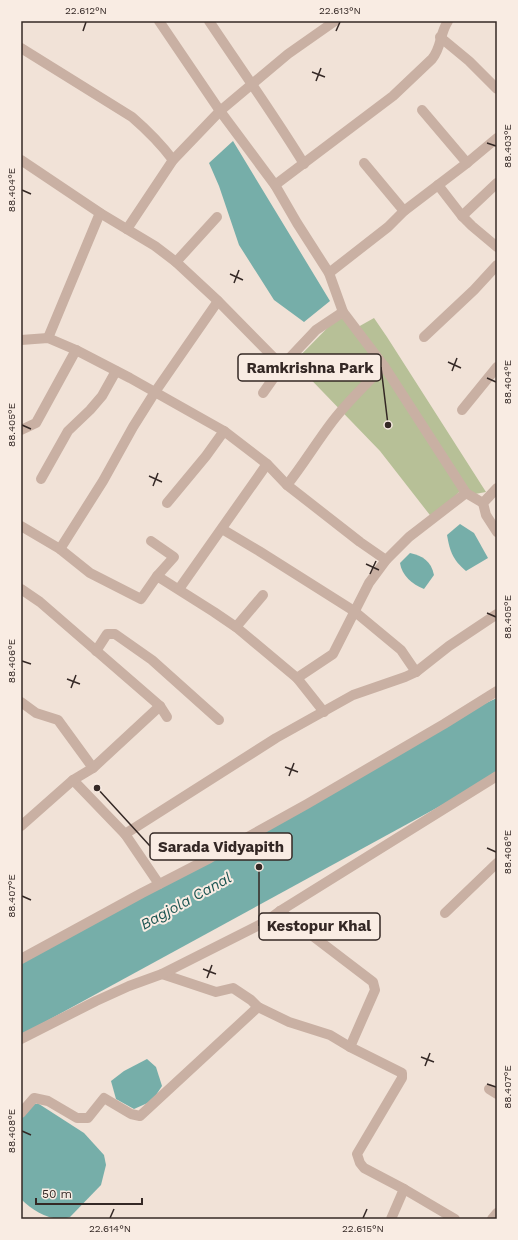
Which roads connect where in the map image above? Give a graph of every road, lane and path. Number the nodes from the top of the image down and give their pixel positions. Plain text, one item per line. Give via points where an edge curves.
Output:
1 (159, 21) edge
2 (209, 21) edge
3 (335, 21) edge
4 (448, 21) edge
5 (440, 37) junction
6 (21, 48) edge
7 (251, 84) junction
8 (497, 89) edge
9 (220, 110) junction
10 (422, 110) dead end
11 (497, 138) edge
12 (21, 160) edge
13 (173, 160) junction
14 (364, 163) dead end
15 (467, 163) junction
16 (304, 164) junction
17 (497, 183) edge
18 (275, 185) junction
19 (438, 185) junction
20 (404, 211) junction
21 (100, 213) junction
22 (462, 216) junction
23 (217, 217) dead end
24 (127, 229) junction
25 (497, 247) edge
26 (176, 262) junction
27 (497, 265) edge
28 (329, 273) junction
29 (218, 301) junction
30 (343, 312) junction
31 (424, 337) dead end
32 (48, 338) junction
33 (21, 340) edge
34 (76, 350) junction
35 (282, 366) junction
36 (384, 366) junction
37 (497, 366) edge
38 (116, 371) junction
39 (155, 392) junction
40 (263, 393) dead end
41 (462, 410) dead end
42 (21, 430) edge
43 (224, 431) junction
44 (267, 464) junction
45 (41, 479) dead end
46 (287, 484) junction
47 (497, 488) edge
48 (466, 493) junction
49 (168, 503) dead end
50 (483, 503) junction
51 (21, 526) edge
52 (222, 529) junction
53 (497, 532) edge
54 (151, 541) dead end
55 (60, 549) junction
56 (386, 560) junction
57 (157, 576) junction
58 (21, 589) edge
59 (179, 589) junction
60 (263, 596) dead end
61 (354, 611) junction
62 (497, 614) edge
63 (236, 627) junction
64 (96, 651) junction
65 (416, 672) junction
66 (297, 678) junction
67 (497, 691) edge
68 (21, 702) edge
69 (160, 706) junction
70 (324, 712) junction
71 (167, 717) dead end
72 (219, 720) dead end
73 (93, 768) junction
74 (497, 776) edge
75 (73, 780) junction
76 (21, 826) edge
77 (125, 834) junction
78 (497, 863) edge
79 (159, 884) junction
80 (280, 911) junction
81 (445, 913) dead end
82 (21, 959) edge
83 (162, 974) junction
84 (258, 1007) junction
85 (21, 1039) edge
86 (350, 1047) junction
87 (21, 1113) edge
88 (404, 1189) junction
89 (497, 1213) edge
90 (391, 1219) edge
91 (455, 1219) edge
92 (492, 1219) edge

1 - 9 street
2 - 7 street
3 - 7 street
4 - 5 street
5 - 8 street
5 - 16 street via 436,54 393,96
6 - 13 street via 132,117 151,134
7 - 9 street
7 - 16 street via 276,118
9 - 13 street
9 - 18 street
10 - 15 street
11 - 15 street
12 - 21 street
13 - 24 street
14 - 20 street
15 - 19 street
16 - 18 street
17 - 22 street
18 - 28 street
19 - 20 street
19 - 22 street
20 - 28 street via 388,227
21 - 24 street
21 - 32 street
22 - 25 street
23 - 26 street
24 - 26 street
26 - 29 street
27 - 31 street
28 - 30 street
29 - 35 street
29 - 39 street
30 - 35 street via 316,330
30 - 36 street
32 - 33 street
32 - 34 street
34 - 38 street
34 - 42 street via 36,423
35 - 40 street
36 - 46 street via 331,423
36 - 48 street
37 - 41 street
38 - 39 street
38 - 45 street via 102,396 68,431
39 - 43 street
39 - 55 street
43 - 44 street
43 - 49 street
44 - 46 street
44 - 52 street
46 - 56 street
47 - 50 street
48 - 50 street
48 - 56 street via 409,537
50 - 53 street via 486,515
51 - 55 street
52 - 59 street
52 - 61 street
54 - 57 street via 174,558
55 - 57 street via 90,573 141,599
56 - 61 street via 369,583
57 - 59 street
58 - 64 street via 40,602
59 - 63 street
60 - 63 street
61 - 65 street via 401,650
61 - 66 street via 333,654
62 - 65 street
63 - 66 street
64 - 69 street
64 - 72 street via 107,634 115,634 152,660
65 - 70 street via 354,695
66 - 70 street
67 - 79 street via 307,804
68 - 73 street via 36,713 58,720
69 - 71 street
69 - 73 street
70 - 77 street via 276,738
73 - 75 street
74 - 80 street
75 - 76 street
75 - 77 street
77 - 79 street
78 - 81 street
79 - 82 street
80 - 83 street via 265,922
80 - 86 street via 373,982 374,990
83 - 84 street via 216,992 233,988
83 - 85 street via 116,992
84 - 86 street via 289,1022 330,1034
84 - 87 street via 140,1116 131,1114 104,1098 88,1118 77,1118 48,1101 34,1098
86 - 88 street via 402,1073 402,1078 357,1154 364,1168
88 - 90 street
88 - 91 street
89 - 92 street

